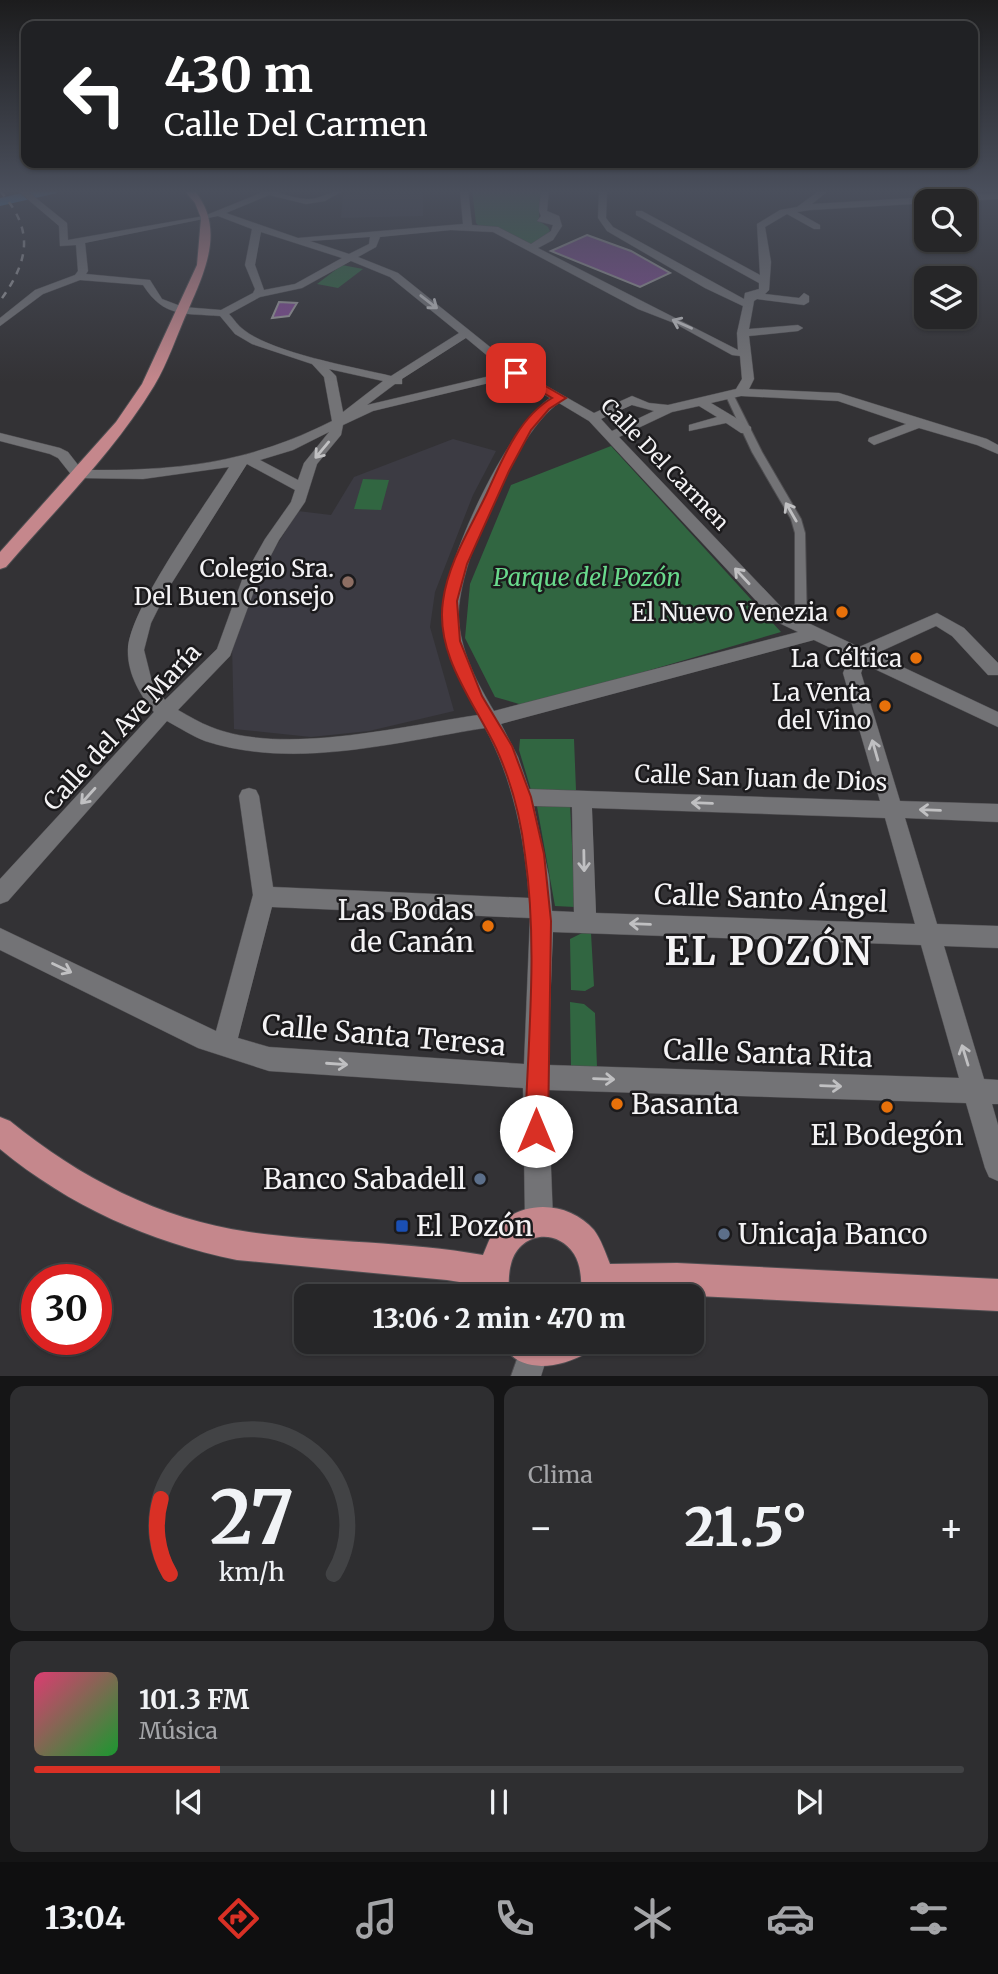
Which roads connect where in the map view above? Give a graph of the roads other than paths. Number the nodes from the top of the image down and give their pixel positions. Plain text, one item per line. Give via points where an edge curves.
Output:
1 (81, 254) edge
2 (203, 254) edge
3 (252, 254) edge
4 (338, 254) edge
5 (356, 254) edge
6 (543, 254) edge
7 (654, 254) edge
8 (702, 254) edge
9 (765, 254) edge
10 (349, 258) junction
11 (79, 277) junction
12 (713, 288) junction
13 (756, 292) junction
14 (257, 295) junction
15 (800, 297) dead end
16 (183, 310) junction
17 (223, 313) junction
18 (0, 323) edge
19 (798, 328) dead end
20 (467, 333) junction
21 (743, 333) junction
22 (743, 353) junction
23 (316, 362) junction
24 (516, 373) junction
25 (392, 380) junction
26 (435, 392) junction
27 (735, 393) junction
28 (560, 398) junction
29 (700, 401) junction
30 (668, 409) junction
31 (593, 418) junction
32 (724, 419) junction
33 (338, 421) junction
34 (918, 424) junction
35 (694, 428) dead end
36 (746, 430) junction
37 (611, 436) junction
38 (0, 438) edge
39 (874, 441) dead end
40 (998, 450) edge
41 (244, 460) junction
42 (78, 474) junction
43 (304, 489) junction
44 (0, 563) edge
45 (807, 631) junction
46 (859, 654) junction
47 (998, 669) edge
48 (165, 712) junction
49 (489, 720) junction
50 (998, 720) edge
51 (249, 796) dead end
52 (523, 797) junction
53 (582, 799) junction
54 (892, 809) junction
55 (998, 813) edge
56 (0, 894) edge
57 (264, 895) junction
58 (541, 915) junction
59 (585, 923) junction
60 (929, 933) junction
61 (998, 937) edge
62 (0, 939) edge
63 (224, 1047) junction
64 (536, 1077) junction
65 (987, 1092) edge
66 (0, 1131) edge
67 (998, 1168) edge
68 (539, 1220) junction
69 (492, 1284) edge
70 (597, 1284) edge
71 (638, 1284) edge
72 (998, 1295) edge

1 - 11 street
2 - 16 main road
3 - 14 street via 250,265 260,289
4 - 10 street, Calle Del Carmen
5 - 10 street
22 -> 6 street
7 - 12 street
8 - 13 street
9 - 13 street
10 - 14 street via 298,286
10 -> 20 street, Calle Del Carmen via 394,275
11 - 16 street via 146,282 158,301
11 - 18 street via 39,292
12 - 13 street
12 - 13 street via 733,298
13 - 15 street via 804,302
13 - 21 street
14 - 17 street
16 - 17 street
16 - 42 main road via 149,384
17 - 23 street via 239,332 256,342
19 - 21 street
20 - 24 street, Calle Del Carmen
20 - 25 street, Calle del Ave María
21 - 22 street
22 - 27 street via 748,379
23 - 25 street
23 - 33 street via 330,376
24 - 26 street
24 - 28 street, Calle Del Carmen
25 - 26 street
25 - 33 street, Calle del Ave María
26 - 33 street via 369,408
27 - 29 street
27 - 34 street via 839,397
27 - 36 street
28 - 31 street, Calle Del Carmen
28 - 49 street via 526,429 503,471 460,564 450,601 452,641
29 - 30 street
29 - 32 street
30 - 31 street via 632,400
30 - 37 street
31 - 37 street, Calle Del Carmen
32 - 35 street
32 - 36 street
33 - 41 street via 288,447
33 -> 43 street, Calle del Ave María via 335,436 312,463
34 - 39 street
34 - 40 street
45 -> 36 street via 796,519
45 -> 37 street, Calle Del Carmen via 780,617
38 - 42 street via 55,451
41 - 42 street via 143,475
41 - 43 street
41 - 48 street via 143,623 136,650 145,689
42 - 44 main road
43 - 48 street, Calle del Ave María via 250,580 224,652
45 - 46 street, Calle Del Carmen
45 - 49 street
46 - 47 street via 937,619
46 - 50 street, Calle Del Carmen
54 -> 46 street via 852,673
48 - 49 street via 208,734 282,746 326,746
48 -> 56 street, Calle del Ave María
49 - 52 street
51 - 57 street
52 - 53 street, Calle San Juan de Dios
52 - 58 street
54 -> 53 street, Calle San Juan de Dios
53 -> 59 street
55 -> 54 street, Calle San Juan de Dios
54 - 60 street
57 - 58 street, Calle Santo Ángel
57 - 63 street
58 - 59 street, Calle Santo Ángel
58 - 64 street
60 -> 59 street, Calle Santo Ángel
60 - 61 street, Calle Santo Ángel
65 -> 60 street
62 -> 63 street, Calle Santa Teresa
63 -> 64 street, Calle Santa Teresa via 269,1059
64 -> 65 street, Calle Santa Rita
64 - 68 street
65 - 67 street
66 - 69 main road via 35,1161 127,1212 181,1232 239,1246 438,1261
68 - 69 main road via 527,1222 503,1241 495,1256
68 - 70 main road via 558,1222 586,1245
71 - 72 main road via 677,1279

